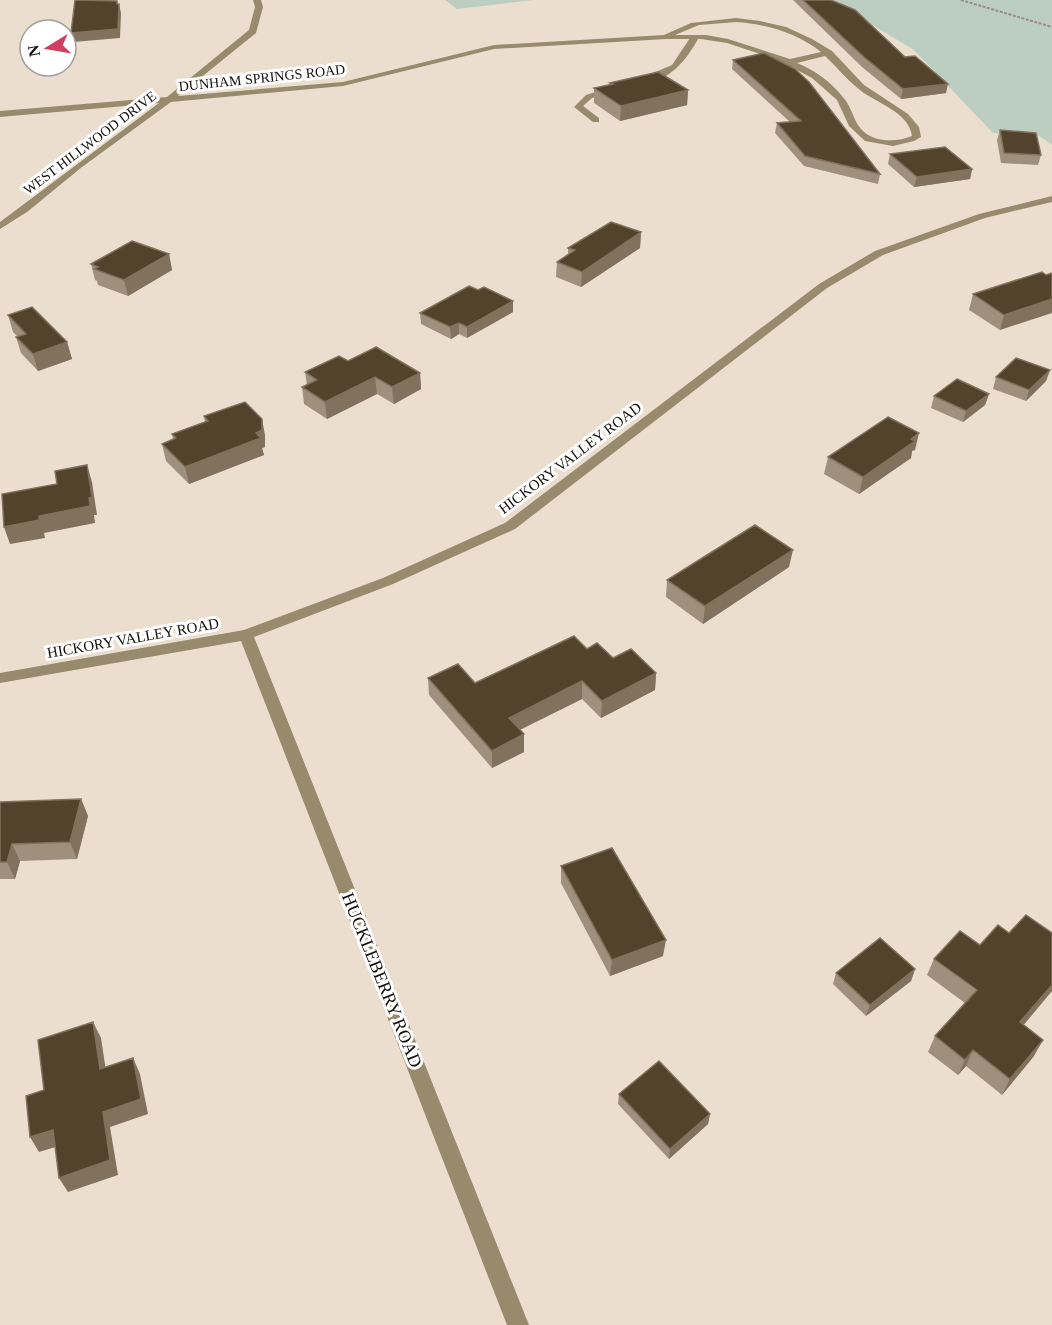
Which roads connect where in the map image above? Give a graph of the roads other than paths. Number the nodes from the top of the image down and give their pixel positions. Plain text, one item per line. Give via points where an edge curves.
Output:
1 (257, 0) edge
2 (666, 37) junction
3 (694, 37) junction
4 (829, 53) junction
5 (789, 62) junction
6 (634, 83) edge
7 (623, 86) edge
8 (168, 100) junction
9 (0, 114) edge
10 (596, 120) dead end
11 (1052, 199) edge
12 (0, 226) edge
13 (246, 635) junction
14 (0, 678) edge
15 (518, 1325) edge

1 - 8 street, WEST HILLWOOD DRIVE via 253,31
2 - 3 street, DUNHAM SPRINGS ROAD
2 - 4 street via 678,28 703,21 756,21 798,35
2 - 8 street, DUNHAM SPRINGS ROAD via 494,46 343,84
3 - 5 street, DUNHAM SPRINGS ROAD via 733,42
3 - 6 street via 671,71
4 - 5 street
4 - 5 street, DUNHAM SPRINGS ROAD via 859,85 909,119 917,137 887,143 868,139 853,126 840,98 819,79
7 - 10 street via 580,102 578,107
8 - 9 street, DUNHAM SPRINGS ROAD
8 - 12 street, WEST HILLWOOD DRIVE
11 - 13 street, HICKORY VALLEY ROAD via 982,216 879,253 823,286 510,526 388,581
13 - 14 street, HICKORY VALLEY ROAD
13 - 15 street, HUCKLEBERRY ROAD

